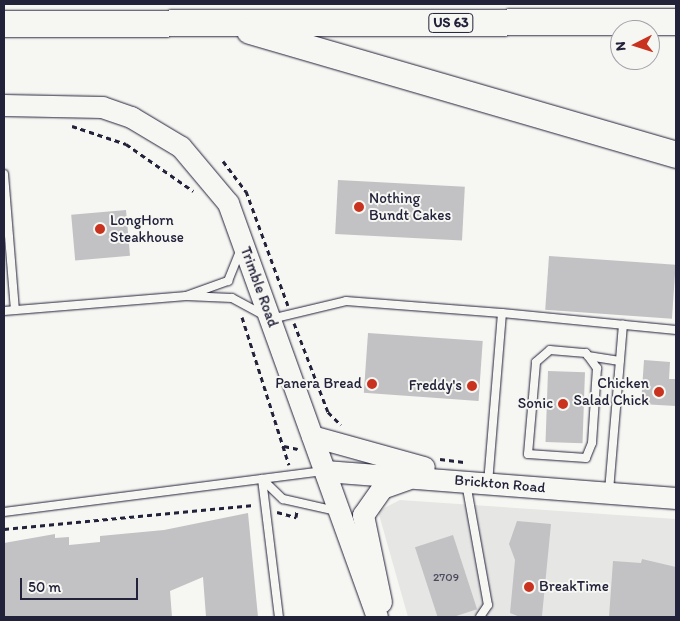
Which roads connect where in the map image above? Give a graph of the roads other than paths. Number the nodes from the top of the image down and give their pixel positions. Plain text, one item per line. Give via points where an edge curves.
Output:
1 (676, 22) edge
2 (4, 24) edge
3 (225, 24) junction
4 (4, 105) edge
5 (676, 154) edge
6 (4, 174) edge
7 (242, 240) junction
8 (186, 296) junction
9 (15, 310) junction
10 (4, 311) edge
11 (502, 314) junction
12 (281, 316) junction
13 (623, 325) junction
14 (676, 330) edge
15 (588, 356) junction
16 (620, 360) junction
17 (312, 436) junction
18 (325, 471) junction
19 (467, 475) junction
20 (414, 477) junction
21 (262, 479) junction
22 (488, 483) junction
23 (609, 494) junction
24 (676, 498) edge
25 (4, 512) edge
26 (339, 512) junction
27 (279, 617) edge
28 (377, 617) edge
29 (381, 617) edge
30 (480, 617) edge

1 - 3 highway, US 63
2 - 3 highway, US 63
3 - 5 highway
4 - 7 street, Trimble Road via 102,108 158,131 199,165 228,203
6 - 9 lane
7 - 8 lane via 228,281
7 - 12 street, Trimble Road
8 - 9 lane
8 - 12 lane via 235,299
9 - 10 lane
11 - 12 lane via 346,301
11 - 13 lane
11 - 22 lane
12 - 17 street, Trimble Road
13 - 14 lane
13 - 16 lane
15 - 15 lane via 550,350 536,362 528,454 586,458 591,453 597,368
15 - 16 lane
16 - 23 lane
17 - 18 street, Trimble Road
17 - 19 street
18 - 20 street, Brickton Road
18 - 21 lane
18 - 26 street, Trimble Road
19 - 20 street, Brickton Road
19 - 22 street, Brickton Road
19 - 30 lane via 488,605
20 - 29 street via 382,488 363,515 376,570
21 - 25 lane
21 - 26 lane via 283,498
21 - 27 lane
22 - 23 street, Brickton Road
23 - 24 street, Brickton Road
26 - 28 street, Trimble Road

